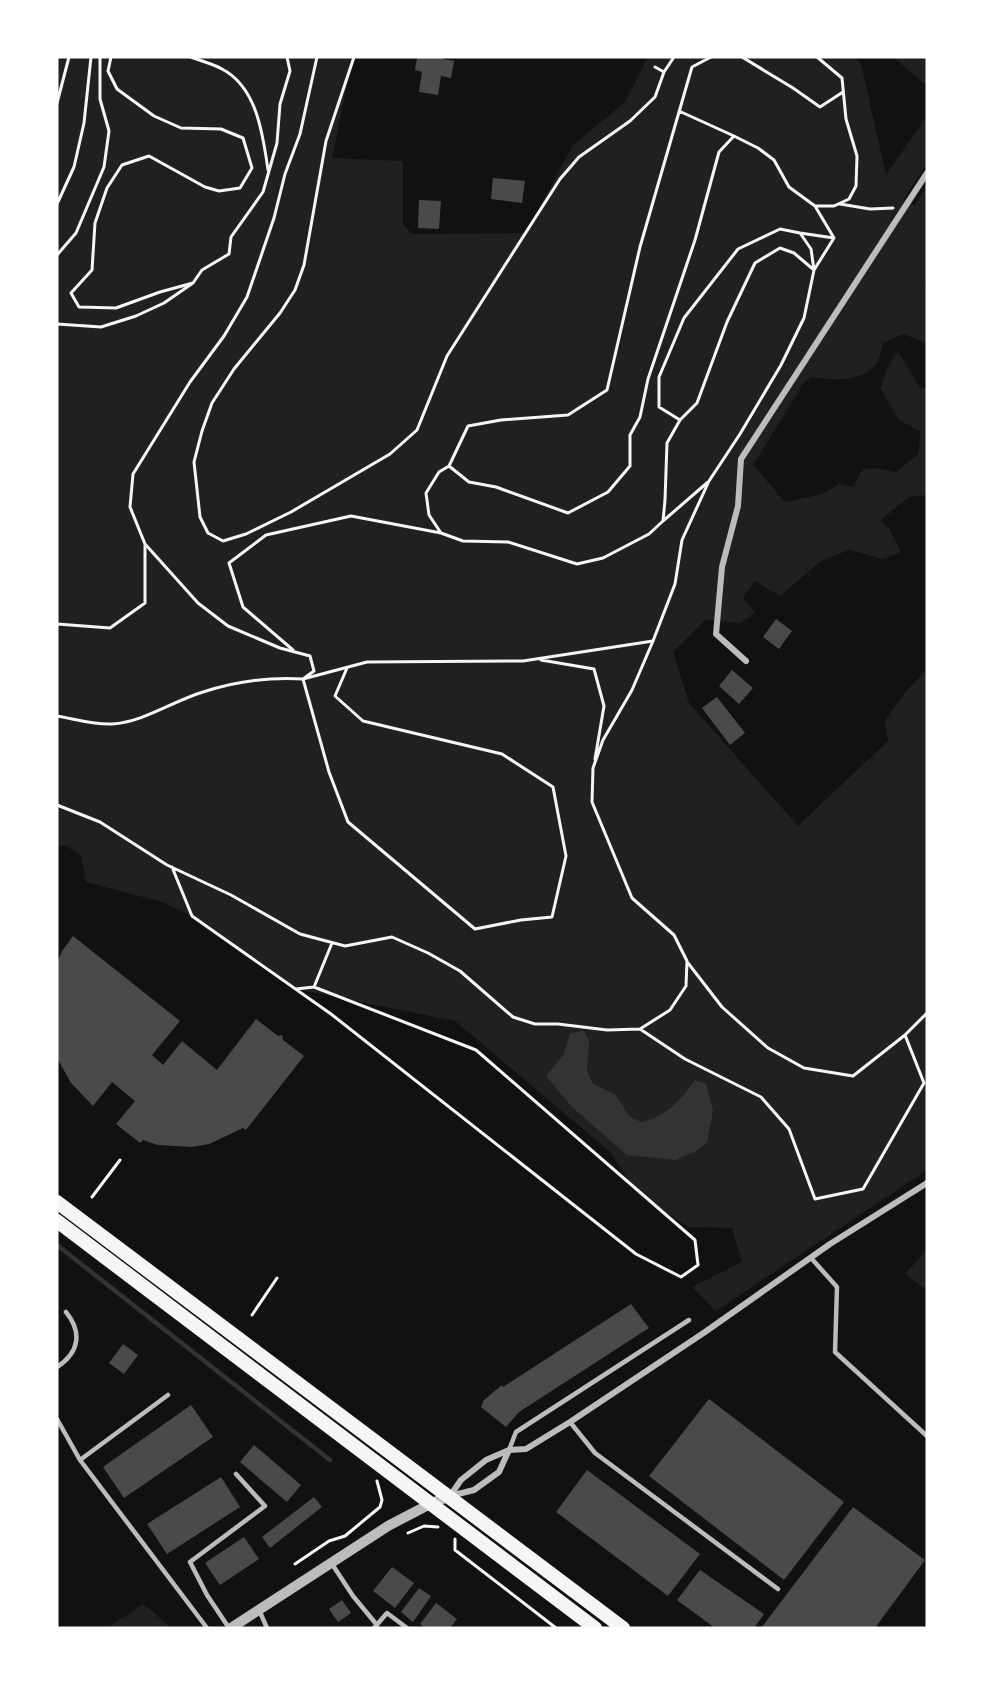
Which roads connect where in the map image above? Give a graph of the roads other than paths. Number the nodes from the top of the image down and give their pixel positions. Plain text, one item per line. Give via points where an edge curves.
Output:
1 (927, 173) edge
2 (746, 661) dead end
3 (927, 1183) edge
4 (57, 1202) edge
5 (57, 1221) edge
6 (811, 1258) junction
7 (66, 1312) dead end
8 (689, 1320) dead end
9 (57, 1367) edge
10 (168, 1395) dead end
11 (57, 1419) edge
12 (570, 1422) junction
13 (927, 1436) edge
14 (509, 1450) junction
15 (80, 1460) junction
16 (236, 1474) dead end
17 (450, 1496) junction
18 (432, 1503) junction
19 (332, 1563) junction
20 (778, 1589) dead end
21 (259, 1610) junction
22 (375, 1626) edge
23 (207, 1628) edge
24 (230, 1628) edge
25 (267, 1628) edge
26 (406, 1628) edge
27 (595, 1628) edge
28 (623, 1628) edge

1 - 2 street via 741,459 738,506 722,567 717,634
3 - 6 street
4 - 17 main road
5 - 18 main road
6 - 12 street
6 - 13 lane via 837,1287 835,1352
7 - 9 lane via 77,1333 75,1349
8 - 14 lane via 516,1432
10 - 15 lane
11 - 15 lane
12 - 14 street via 526,1449
12 - 20 lane via 595,1453
14 - 17 street via 486,1460 461,1480
14 - 17 street via 499,1472 474,1490
15 - 23 lane
16 - 24 lane via 265,1506 190,1562
17 - 18 street
17 - 28 main road
18 - 19 street
18 - 27 main road
19 - 21 street
19 - 22 lane
21 - 24 street
21 - 25 lane
22 - 26 lane via 387,1613

